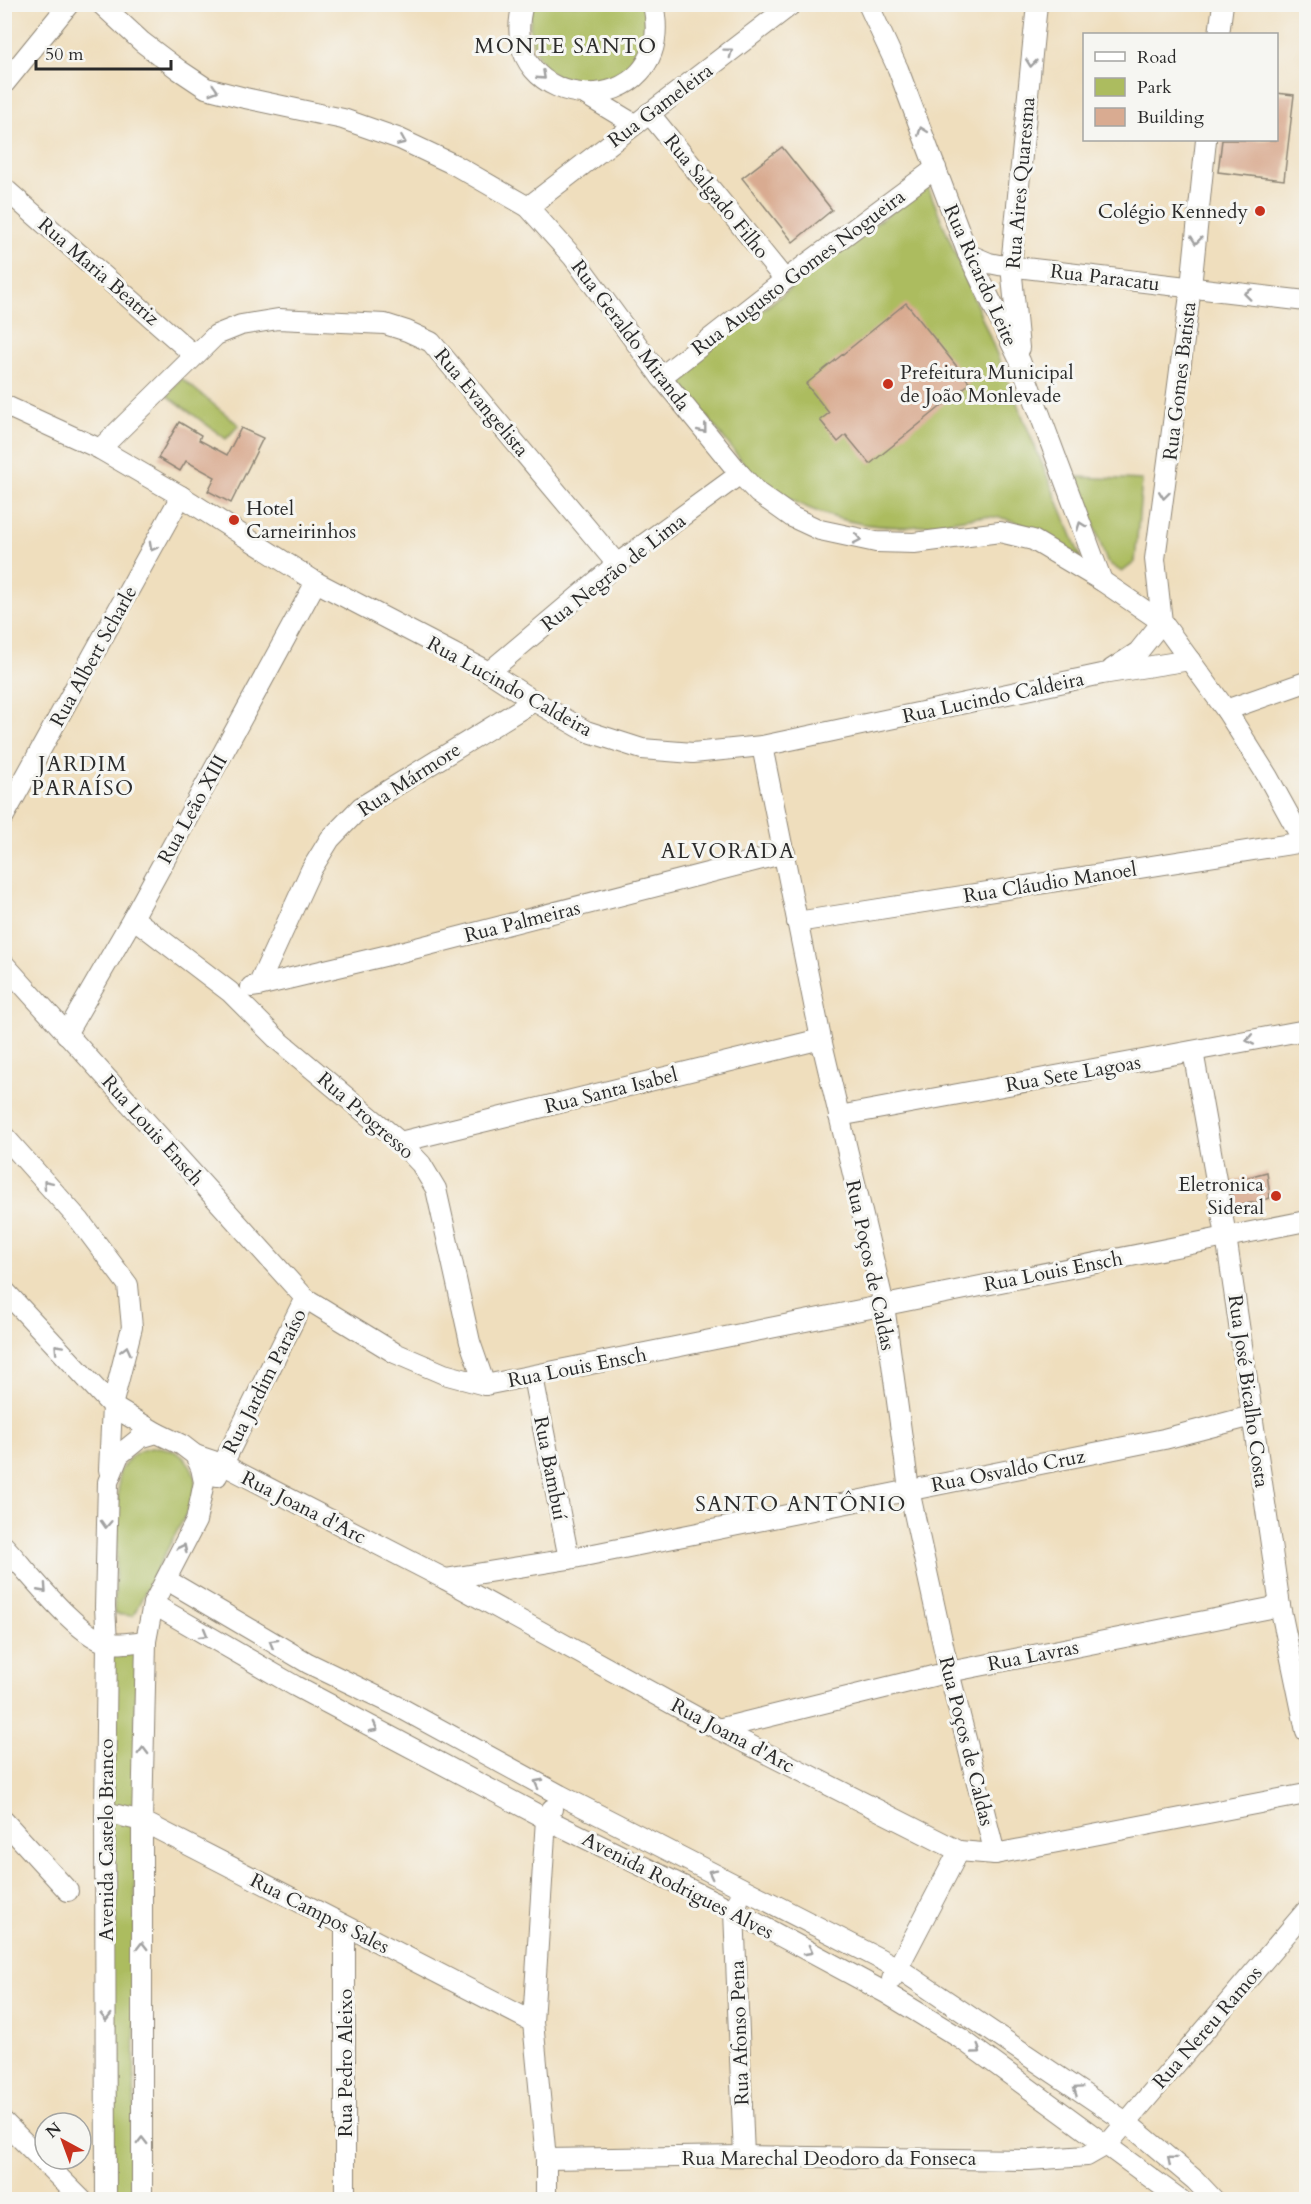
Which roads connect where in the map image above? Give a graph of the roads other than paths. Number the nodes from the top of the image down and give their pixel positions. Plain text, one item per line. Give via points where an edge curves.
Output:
1 (69, 4) edge
2 (101, 4) edge
3 (524, 4) edge
4 (653, 4) edge
5 (792, 4) edge
6 (868, 4) edge
7 (1037, 4) edge
8 (1223, 4) edge
9 (1219, 33) edge
10 (4, 84) edge
11 (586, 96) junction
12 (642, 119) junction
13 (1206, 141) edge
14 (936, 168) junction
15 (4, 188) edge
16 (528, 207) junction
17 (968, 254) junction
18 (1011, 266) junction
19 (785, 280) junction
20 (1191, 287) junction
21 (1306, 301) edge
22 (194, 355) junction
23 (1020, 361) junction
24 (661, 377) junction
25 (6, 409) edge
26 (100, 449) junction
27 (740, 474) junction
28 (181, 496) junction
29 (617, 564) junction
30 (1102, 581) junction
31 (316, 582) junction
32 (1162, 622) junction
33 (1190, 660) junction
34 (489, 672) junction
35 (1102, 674) junction
36 (1306, 682) edge
37 (534, 701) junction
38 (1226, 710) junction
39 (762, 746) junction
40 (4, 816) edge
41 (1305, 844) edge
42 (785, 853) junction
43 (133, 918) junction
44 (797, 922) junction
45 (4, 964) edge
46 (258, 986) junction
47 (230, 992) junction
48 (1306, 1030) edge
49 (66, 1034) junction
50 (821, 1039) junction
51 (1193, 1051) junction
52 (839, 1116) junction
53 (4, 1136) edge
54 (400, 1142) junction
55 (1306, 1221) edge
56 (1226, 1236) junction
57 (4, 1290) edge
58 (305, 1298) junction
59 (884, 1305) junction
60 (533, 1377) junction
61 (485, 1385) junction
62 (112, 1406) junction
63 (1252, 1416) junction
64 (157, 1433) junction
65 (195, 1455) junction
66 (222, 1464) junction
67 (108, 1482) junction
68 (909, 1490) junction
69 (196, 1521) junction
70 (6, 1551) edge
71 (569, 1559) junction
72 (445, 1579) junction
73 (167, 1580) junction
74 (153, 1604) junction
75 (1280, 1606) junction
76 (146, 1641) junction
77 (107, 1643) junction
78 (308, 1663) junction
79 (948, 1672) junction
80 (294, 1686) junction
81 (718, 1729) junction
82 (1306, 1731) edge
83 (1306, 1794) edge
84 (560, 1795) junction
85 (105, 1812) junction
86 (546, 1819) junction
87 (4, 1821) edge
88 (142, 1821) junction
89 (959, 1851) junction
90 (995, 1854) junction
91 (743, 1888) junction
92 (68, 1891) dead end
93 (734, 1911) junction
94 (1306, 1911) edge
95 (345, 1926) junction
96 (898, 1968) junction
97 (886, 1993) junction
98 (533, 2022) junction
99 (4, 2122) edge
100 (1126, 2122) junction
101 (1108, 2144) junction
102 (744, 2156) junction
103 (546, 2159) junction
104 (1195, 2180) junction
105 (1180, 2198) edge
106 (82, 2199) edge
107 (106, 2199) edge
108 (142, 2199) edge
109 (345, 2199) edge
110 (546, 2199) edge
111 (1214, 2199) edge

1 - 10 street
2 -> 16 street, Rua Geraldo Miranda via 142,42 206,88 343,119 400,140 455,165
3 -> 11 street via 519,19 521,42 529,63 554,86
4 - 11 street via 657,22 655,45 645,66 629,82 608,92
12 -> 5 street, Rua Gameleira
14 -> 6 street, Rua Ricardo Leite
7 -> 18 street, Rua Aires Quaresma
8 - 9 street
11 - 12 street
12 - 16 street, Rua Gameleira
12 - 19 street, Rua Salgado Filho
13 -> 20 street, Rua Gomes Batista
14 - 17 street, Rua Ricardo Leite
14 - 19 street, Rua Augusto Gomes Nogueira
15 - 22 street, Rua Maria Beatriz
16 - 24 street, Rua Geraldo Miranda via 573,257
17 - 18 street, Rua Paracatu via 989,263
17 - 23 street, Rua Ricardo Leite
18 - 20 street, Rua Paracatu
18 - 23 street, Rua Aires Quaresma
19 - 24 street, Rua Augusto Gomes Nogueira
21 -> 20 street, Rua Paracatu
20 -> 32 street, Rua Gomes Batista via 1155,560
22 - 26 street, Rua Evangelista
22 - 29 street, Rua Evangelista via 216,335 241,325 278,319 385,324 431,342
30 -> 23 street, Rua Ricardo Leite
24 -> 27 street, Rua Geraldo Miranda
25 - 26 street, Rua Lucindo Caldeira
26 - 28 street, Rua Lucindo Caldeira
27 - 29 street, Rua Negrão de Lima
27 -> 30 street, Rua Geraldo Miranda via 774,507 820,530 876,542 914,543 1000,532 1032,540
28 - 31 street, Rua Lucindo Caldeira
28 -> 40 street, Rua Albert Scharle
29 - 34 street, Rua Negrão de Lima
30 - 32 street, Rua Geraldo Miranda
31 - 34 street, Rua Lucindo Caldeira
31 - 43 street, Rua Leão XIII
32 - 33 street
32 - 35 street, Rua Lucindo Caldeira via 1138,652
33 - 35 street, Rua Lucindo Caldeira
33 - 38 street
34 - 37 street, Rua Lucindo Caldeira
35 - 39 street, Rua Lucindo Caldeira
36 - 38 street
37 - 39 street, Rua Lucindo Caldeira via 586,731 642,749 693,753
37 - 46 street, Rua Mármore via 361,807 330,839
38 - 41 street
39 - 42 street, Rua Poços de Caldas
41 - 44 street, Rua Cláudio Manoel
42 - 44 street, Rua Poços de Caldas
42 - 46 street, Rua Palmeiras
43 - 47 street, Rua Progresso
43 - 49 street, Rua Leão XIII
44 - 50 street, Rua Poços de Caldas
45 - 49 street, Rua Louis Ensch
46 - 47 street
47 - 54 street, Rua Progresso via 278,1040
48 -> 51 street, Rua Sete Lagoas
49 - 58 street, Rua Louis Ensch
50 - 52 street, Rua Poços de Caldas
50 - 54 street, Rua Santa Isabel
51 - 52 street, Rua Sete Lagoas
51 - 56 street, Rua José Bicalho Costa
52 - 59 street, Rua Poços de Caldas
62 -> 53 street, Avenida Castelo Branco via 132,1327 128,1285 80,1221
54 - 61 street, Rua Progresso via 421,1164 436,1189 470,1342
55 - 56 street, Rua Louis Ensch
56 - 59 street, Rua Louis Ensch
56 - 63 street, Rua José Bicalho Costa
62 -> 57 street
58 - 61 street, Rua Louis Ensch via 394,1353 444,1374
58 - 66 street, Rua Jardim Paraíso
59 - 60 street, Rua Louis Ensch
59 - 68 street, Rua Poços de Caldas
60 - 61 street, Rua Louis Ensch
60 - 71 street, Rua Bambuí
62 - 64 street
62 - 67 street, Avenida Castelo Branco
63 - 68 street, Rua Osvaldo Cruz via 1164,1439
63 - 75 street, Rua José Bicalho Costa
64 - 65 street
64 - 67 street, Avenida Castelo Branco via 140,1438 119,1455
65 - 66 street, Rua Joana d'Arc
65 - 69 street, Avenida Castelo Branco via 204,1482
66 - 69 street, Avenida Castelo Branco
66 - 72 street, Rua Joana d'Arc
67 -> 77 street, Avenida Castelo Branco
68 - 71 street, Rua Osvaldo Cruz
68 - 79 street, Rua Poços de Caldas
73 -> 69 street, Avenida Castelo Branco
70 -> 77 street via 81,1627
71 - 72 street, Rua Osvaldo Cruz
72 - 81 street, Rua Joana d'Arc
73 - 74 street, Avenida Castelo Branco
78 -> 73 street, Avenida Rodrigues Alves
74 - 76 street, Avenida Castelo Branco
74 -> 80 street, Avenida Rodrigues Alves
75 - 79 street, Rua Lavras
75 - 82 street, Rua José Bicalho Costa
76 - 77 street
88 -> 76 street, Avenida Castelo Branco
77 - 85 street, Avenida Castelo Branco
78 - 80 street
84 -> 78 street, Avenida Rodrigues Alves via 397,1706
79 - 81 street, Rua Lavras
79 - 90 street, Rua Poços de Caldas
80 -> 86 street, Avenida Rodrigues Alves
81 - 89 street, Rua Joana d'Arc
83 - 90 street, Rua Joana d'Arc
84 - 86 street
91 -> 84 street, Avenida Rodrigues Alves
85 - 88 street, Rua Campos Sales
85 -> 107 street, Avenida Castelo Branco
86 - 93 street, Avenida Rodrigues Alves
86 - 98 street
87 - 92 street
88 - 95 street, Rua Campos Sales
108 -> 88 street, Avenida Castelo Branco
89 - 90 street, Rua Joana d'Arc
89 - 96 street
91 - 93 street
91 - 96 street, Avenida Rodrigues Alves
93 -> 97 street, Avenida Rodrigues Alves
93 - 102 street, Rua Afonso Pena
94 - 100 street, Rua Nereu Ramos
95 - 98 street, Rua Campos Sales
95 - 109 street, Rua Pedro Aleixo
96 - 97 street
100 -> 96 street, Avenida Rodrigues Alves
97 -> 101 street, Avenida Rodrigues Alves via 960,2038
98 - 103 street
99 - 106 street
100 - 101 street, Rua Nereu Ramos
104 -> 100 street, Avenida Rodrigues Alves
101 - 102 street, Rua Marechal Deodoro da Fonseca via 1087,2156 1029,2160
101 - 105 street, Avenida Rodrigues Alves
102 - 103 street, Rua Marechal Deodoro da Fonseca
103 - 110 street
104 - 105 street
104 - 111 street, Avenida Rodrigues Alves

